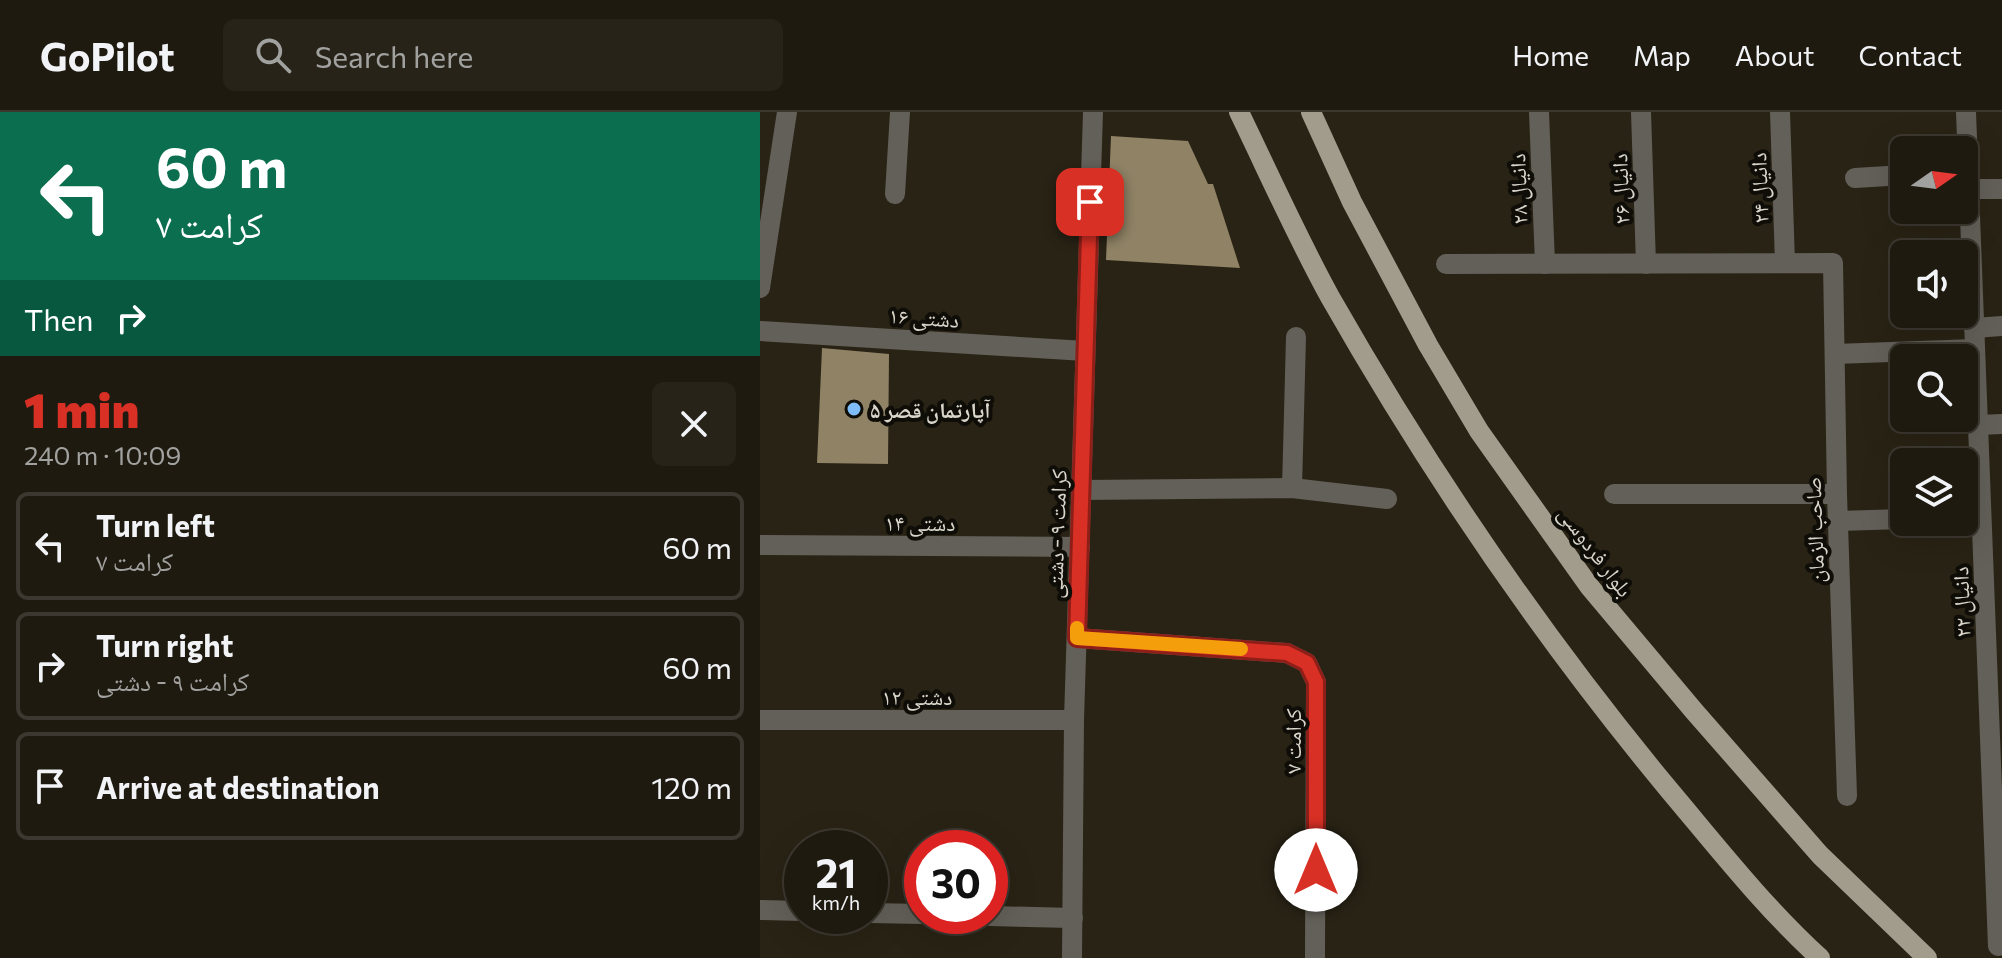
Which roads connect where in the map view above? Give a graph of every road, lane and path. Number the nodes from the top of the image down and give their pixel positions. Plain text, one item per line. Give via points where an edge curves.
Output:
1 (787, 112) edge
2 (900, 112) edge
3 (1093, 112) edge
4 (1239, 112) edge
5 (1311, 112) edge
6 (1539, 112) edge
7 (1641, 112) edge
8 (1780, 112) edge
9 (1966, 112) edge
10 (1966, 136) edge
11 (1890, 176) edge
12 (1855, 178) dead end
13 (1978, 181) edge
14 (2002, 189) edge
15 (895, 194) dead end
16 (1785, 263) junction
17 (1446, 264) dead end
18 (1545, 264) junction
19 (1646, 264) junction
20 (760, 288) edge
21 (2002, 326) edge
22 (1974, 328) edge
23 (1978, 328) edge
24 (760, 331) edge
25 (1296, 337) dead end
26 (1975, 344) edge
27 (1085, 351) junction
28 (1890, 352) edge
29 (1835, 354) junction
30 (2002, 424) edge
31 (1978, 425) edge
32 (1292, 488) junction
33 (1082, 490) junction
34 (1614, 494) dead end
35 (1837, 494) junction
36 (1387, 499) dead end
37 (1890, 519) edge
38 (1838, 521) junction
39 (1978, 532) edge
40 (760, 545) edge
41 (1080, 547) junction
42 (1993, 578) edge
43 (1077, 638) junction
44 (1995, 691) edge
45 (760, 720) edge
46 (1074, 720) junction
47 (1847, 796) dead end
48 (760, 910) edge
49 (784, 911) edge
50 (1008, 916) edge
51 (1073, 918) junction
52 (1998, 946) dead end
53 (1072, 958) edge
54 (1315, 958) edge
55 (1820, 958) edge
56 (1927, 958) edge

1 - 20 street
2 - 15 street
3 - 27 street, کرامت ۹ - دشتی
4 - 55 main road via 1329,295 1476,532 1641,755
5 - 56 main road, بلوار فردوسی via 1352,202 1435,357 1479,431 1589,586 1820,855
6 - 18 street, دانیال ۲۸
7 - 19 street, دانیال ۲۶
8 - 16 street, دانیال ۲۴
9 - 10 street, دانیال ۲۲
11 - 12 street
13 - 14 street
16 - 19 street
16 - 29 street, صاحب الزمان via 1833,263
17 - 18 street
18 - 19 street
21 - 23 street
22 - 26 street, دانیال ۲۲
24 - 27 street, دشتی ۱۶
25 - 32 street
27 - 33 street, کرامت ۹ - دشتی
28 - 29 street
29 - 35 street, صاحب الزمان
30 - 31 street
32 - 33 street
32 - 36 street
33 - 41 street, کرامت ۹ - دشتی
34 - 35 street
35 - 38 street, صاحب الزمان
37 - 38 street
38 - 47 street, صاحب الزمان
39 - 42 street, دانیال ۲۲
40 - 41 street, دشتی ۱۴
41 - 43 street, کرامت ۹ - دشتی
42 - 44 street, دانیال ۲۲
43 - 46 street, کرامت ۹ - دشتی
43 - 54 street, کرامت ۷ via 1287,653 1307,663 1316,682
44 - 52 street, دانیال ۲۲
45 - 46 street, دشتی ۱۲
46 - 51 street, کرامت ۹ - دشتی
48 - 49 street
50 - 51 street
51 - 53 street, کرامت ۹ - دشتی

